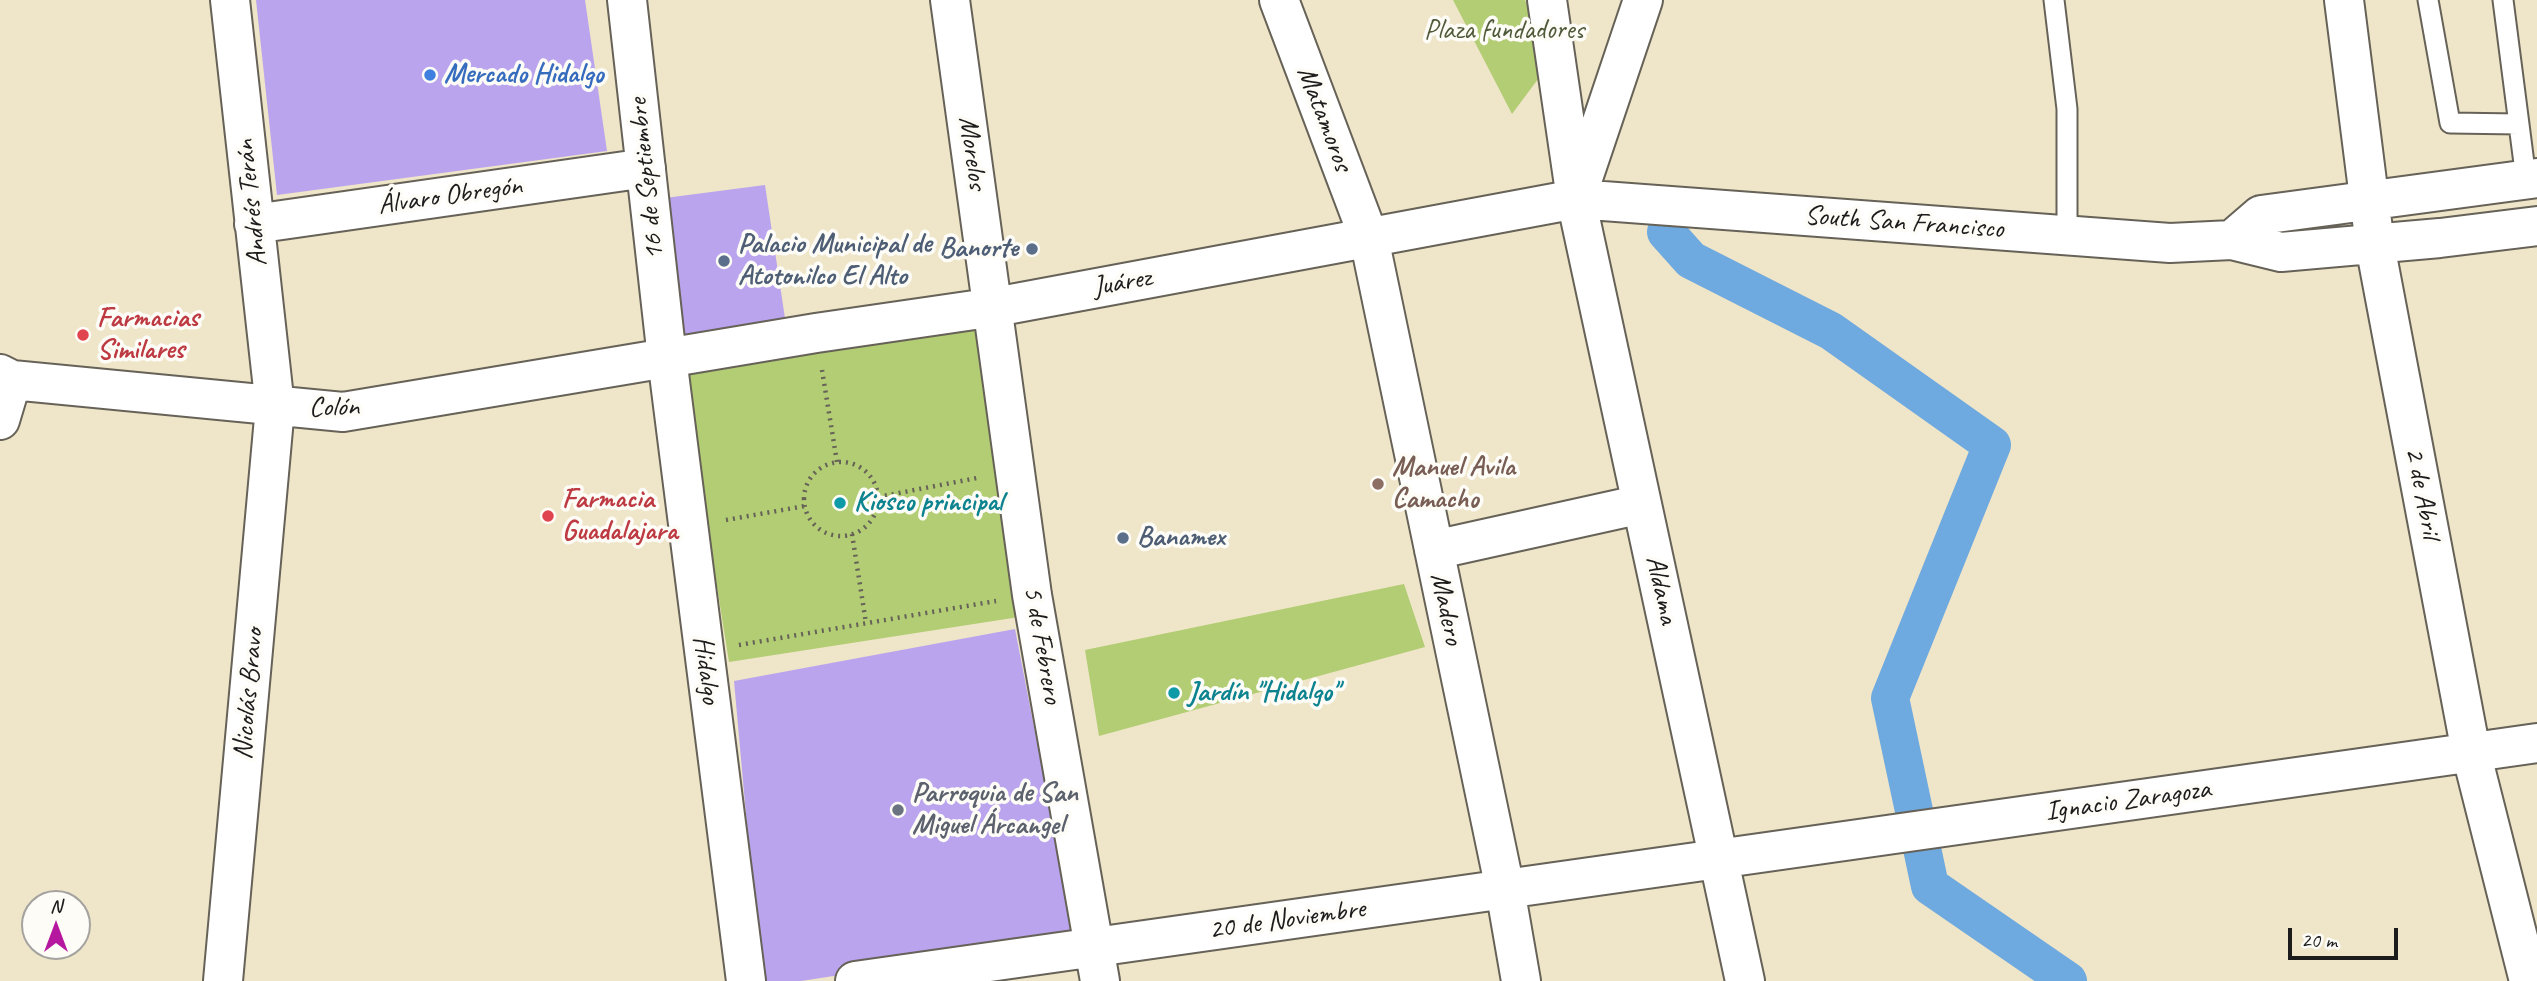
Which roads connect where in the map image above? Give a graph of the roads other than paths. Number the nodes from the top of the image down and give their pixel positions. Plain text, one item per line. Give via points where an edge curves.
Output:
1 (230, 0) edge
2 (627, 0) edge
3 (950, 0) edge
4 (1279, 0) edge
5 (1547, 0) edge
6 (1643, 0) edge
7 (2054, 0) edge
8 (2344, 0) edge
9 (2428, 0) edge
10 (2503, 0) edge
11 (2519, 124) junction
12 (646, 168) junction
13 (2532, 179) edge
14 (1576, 198) junction
15 (2367, 201) junction
16 (254, 224) junction
17 (2537, 226) edge
18 (2067, 235) junction
19 (1369, 238) junction
20 (2232, 240) junction
21 (2375, 245) junction
22 (995, 307) junction
23 (667, 358) junction
24 (6, 377) edge
25 (275, 407) junction
26 (0, 420) edge
27 (1642, 504) junction
28 (1434, 550) junction
29 (2537, 743) edge
30 (2471, 752) junction
31 (1719, 859) junction
32 (1505, 889) junction
33 (1097, 964) edge
34 (223, 981) edge
35 (746, 981) edge
36 (855, 981) edge
37 (1521, 981) edge
38 (1745, 981) edge
39 (2529, 981) edge

1 - 16 street, Andrés Terán
2 - 12 street, 16 de Septiembre
3 - 22 street, Morelos
4 - 19 street, Matamoros
5 - 14 street, Aldama
6 - 14 street
7 - 18 lane via 2067,109
8 - 15 street, 2 de Abril
9 - 11 lane via 2450,123
10 - 11 lane
11 - 13 lane
12 - 16 street, Álvaro Obregón
12 - 23 street, 16 de Septiembre
13 - 15 street
14 - 18 street, South San Francisco
14 - 19 street, Juárez
14 - 27 street, Aldama
15 - 20 street via 2261,215
15 - 21 street, 2 de Abril
16 - 25 street, Andrés Terán
17 - 21 street, South San Francisco
18 - 20 street, South San Francisco via 2170,243
19 - 22 street, Juárez
19 - 28 street, Madero
20 - 21 street, South San Francisco via 2281,252
21 - 30 street, 2 de Abril
22 - 23 street, Juárez
22 - 33 street, 5 de Febrero via 1032,595
23 - 25 street, Colón via 343,412
23 - 35 street, Hidalgo
24 - 25 street, Colón
24 - 26 street
25 - 34 street, Nicolás Bravo
27 - 28 street
27 - 31 street, Aldama
28 - 32 street, Madero
29 - 30 street, Ignacio Zaragoza
30 - 31 street, Ignacio Zaragoza
30 - 39 street, 2 de Abril
31 - 32 street, 20 de Noviembre
31 - 38 street, Aldama
32 - 33 street, 20 de Noviembre
32 - 37 street, Madero
33 - 36 street, 20 de Noviembre

